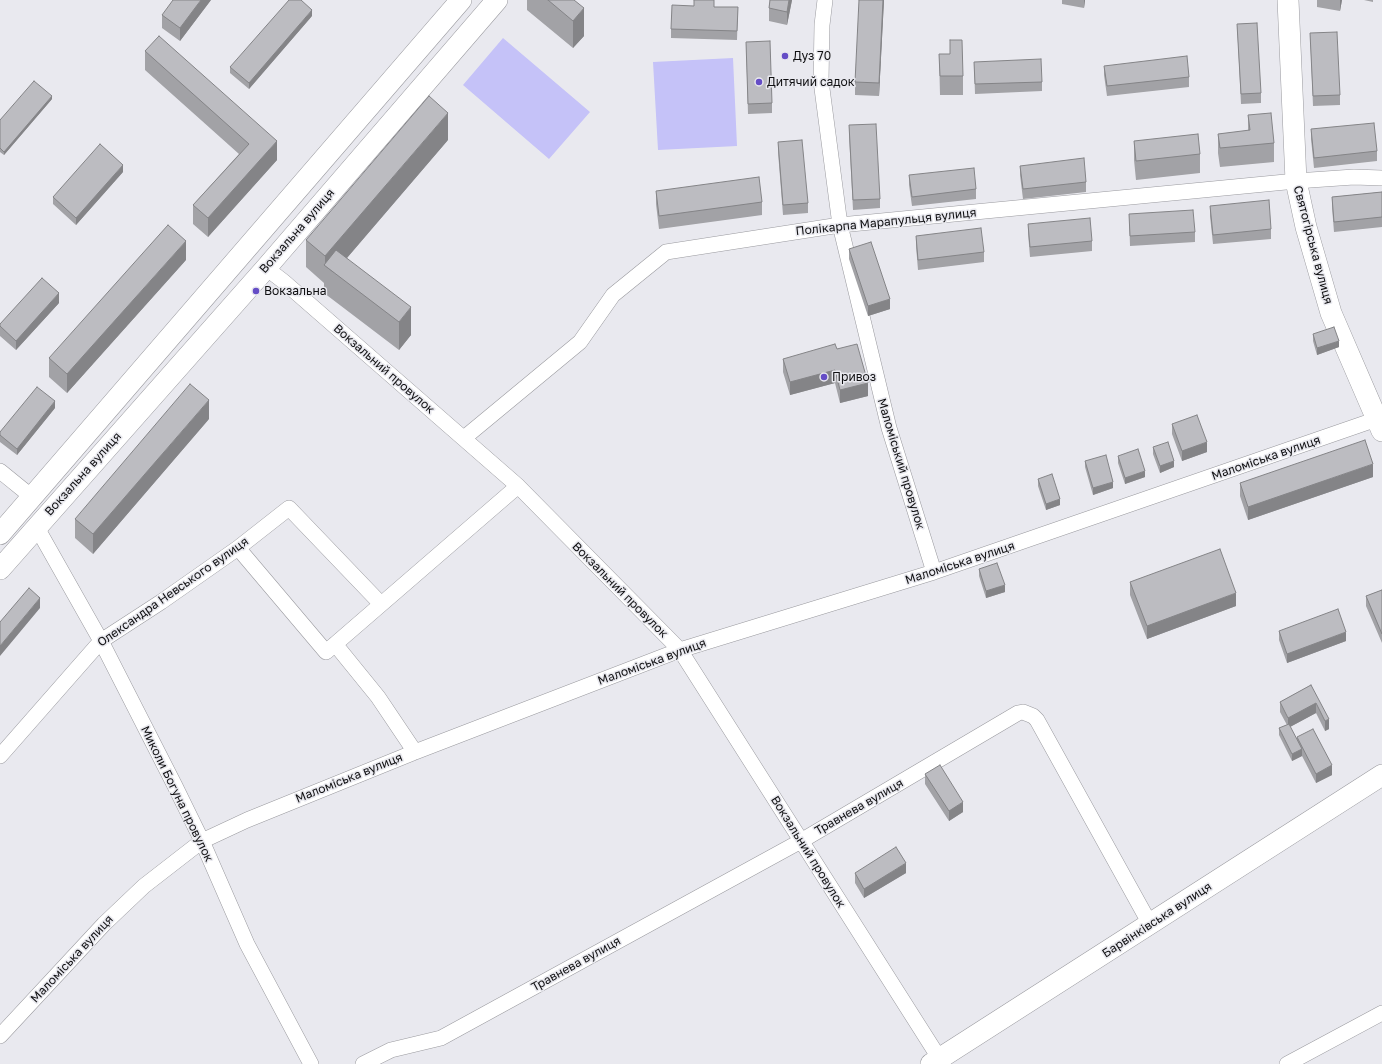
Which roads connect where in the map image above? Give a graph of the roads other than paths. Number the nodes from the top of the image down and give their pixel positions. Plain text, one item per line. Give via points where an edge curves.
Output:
1 (461, 0) edge
2 (497, 0) edge
3 (825, 0) edge
4 (1288, 0) edge
5 (1382, 178) edge
6 (1296, 181) junction
7 (840, 225) junction
8 (266, 268) junction
9 (1380, 425) edge
10 (464, 438) junction
11 (0, 471) edge
12 (518, 486) junction
13 (32, 497) junction
14 (36, 526) junction
15 (0, 534) edge
16 (238, 548) junction
17 (0, 569) edge
18 (934, 572) junction
19 (381, 604) junction
20 (101, 641) junction
21 (331, 648) junction
22 (680, 650) junction
23 (415, 752) junction
24 (0, 756) edge
25 (1382, 775) edge
26 (202, 841) junction
27 (802, 841) junction
28 (1150, 924) junction
29 (1382, 1013) edge
30 (0, 1036) edge
31 (938, 1062) edge
32 (311, 1064) edge
33 (363, 1064) edge
34 (1287, 1064) edge

1 - 13 street, Вокзальна вулиця
2 - 8 street, Вокзальна вулиця
3 - 7 street, Маломіський провулок via 821,81
4 - 6 street, Святогірська вулиця
5 - 6 street, Полікарпа Марапульця вулиця
6 - 7 street, Полікарпа Марапульця вулиця
6 - 9 street, Святогірська вулиця via 1306,227 1331,314
7 - 10 street, Полікарпа Марапульця вулиця via 666,252 612,295 580,342
7 - 18 street, Маломіський провулок via 888,428
8 - 10 street, Вокзальний провулок
8 - 14 street, Вокзальна вулиця
9 - 18 street, Маломіська вулиця
10 - 12 street, Вокзальний провулок
11 - 13 street
12 - 19 street
12 - 22 street, Вокзальний провулок
13 - 15 street, Вокзальна вулиця
14 - 17 street, Вокзальна вулиця
14 - 20 street, Миколи Богуна провулок
16 - 19 street, Олександра Невського вулиця via 289,508
16 - 20 street, Олександра Невського вулиця
16 - 21 street
18 - 22 street, Маломіська вулиця
19 - 21 street
20 - 24 street, Олександра Невського вулиця
20 - 26 street, Миколи Богуна провулок
21 - 23 street via 378,697
22 - 23 street, Маломіська вулиця
22 - 27 street, Вокзальний провулок
23 - 26 street, Маломіська вулиця via 254,817
25 - 28 street, Барвінківська вулиця
26 - 30 street, Маломіська вулиця via 144,886 104,924
26 - 32 street, Миколи Богуна провулок via 247,944
27 - 28 street, Травнева вулиця via 1018,714 1028,713 1039,724
27 - 31 street, Вокзальний провулок
27 - 33 street, Травнева вулиця via 441,1038 391,1050
28 - 31 street, Барвінківська вулиця
29 - 34 street

